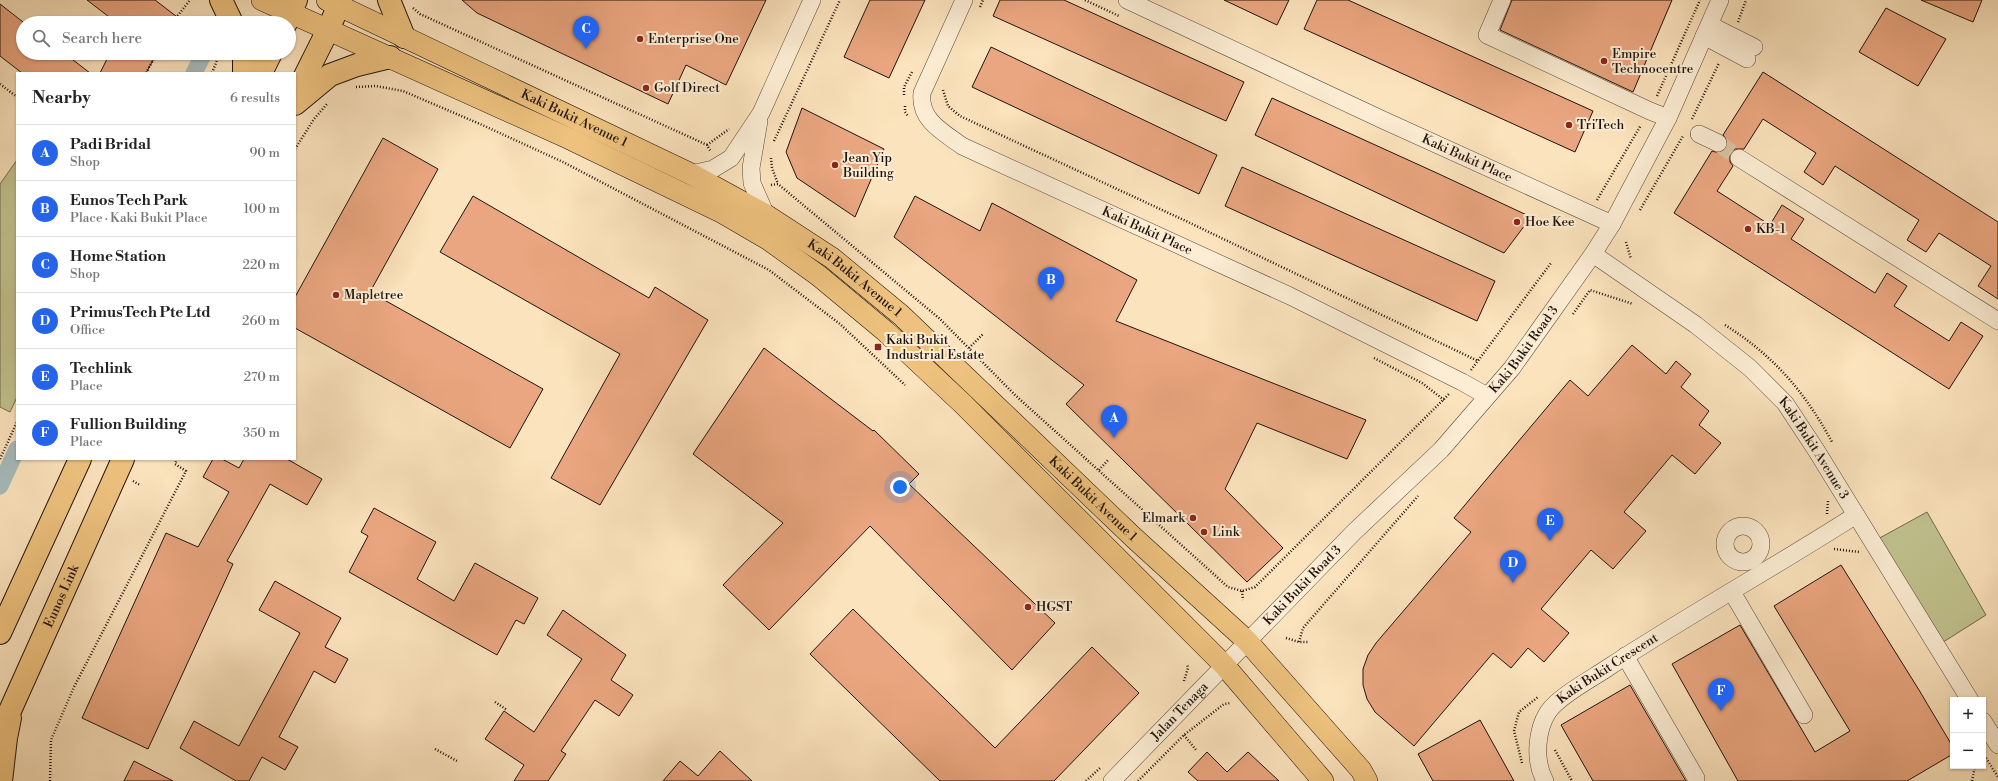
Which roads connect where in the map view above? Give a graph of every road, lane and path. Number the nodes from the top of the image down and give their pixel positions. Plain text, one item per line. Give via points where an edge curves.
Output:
1 (190, 0) edge
2 (222, 0) edge
3 (262, 0) edge
4 (390, 0) edge
5 (812, 0) edge
6 (840, 0) edge
7 (964, 0) edge
8 (983, 0) edge
9 (1127, 0) edge
10 (1502, 0) edge
11 (1720, 0) edge
12 (1746, 0) edge
13 (335, 2) edge
14 (291, 12) edge
15 (977, 14) dead end
16 (177, 16) edge
17 (229, 16) edge
18 (328, 30) junction
19 (1707, 30) junction
20 (404, 37) junction
21 (1729, 42) junction
22 (1751, 53) dead end
23 (390, 57) junction
24 (153, 60) edge
25 (217, 60) edge
26 (244, 60) edge
27 (268, 60) edge
28 (147, 72) edge
29 (212, 72) edge
30 (244, 72) edge
31 (262, 72) edge
32 (0, 84) edge
33 (946, 84) dead end
34 (355, 87) dead end
35 (296, 94) edge
36 (16, 96) edge
37 (332, 98) dead end
38 (296, 103) edge
39 (761, 113) junction
40 (1668, 118) junction
41 (730, 128) dead end
42 (1691, 131) junction
43 (1718, 143) tunnel mouth
44 (773, 144) dead end
45 (707, 145) dead end
46 (296, 147) edge
47 (771, 155) dead end
48 (1739, 158) tunnel mouth
49 (691, 174) junction
50 (778, 184) dead end
51 (766, 215) junction
52 (1636, 217) dead end
53 (1612, 224) junction
54 (1593, 254) junction
55 (1551, 263) dead end
56 (1590, 290) dead end
57 (1640, 306) dead end
58 (1998, 321) edge
59 (983, 334) dead end
60 (969, 348) dead end
61 (1478, 361) junction
62 (1462, 382) junction
63 (905, 385) dead end
64 (1015, 395) dead end
65 (1487, 396) junction
66 (16, 424) edge
67 (0, 459) edge
68 (1109, 459) dead end
69 (80, 460) edge
70 (123, 460) edge
71 (176, 460) edge
72 (1099, 470) junction
73 (1828, 499) dead end
74 (1850, 520) junction
75 (1761, 549) junction
76 (1832, 549) dead end
77 (1741, 563) junction
78 (1779, 563) junction
79 (1752, 580) junction
80 (1242, 591) junction
81 (1732, 592) junction
82 (1243, 600) dead end
83 (0, 633) edge
84 (1286, 638) dead end
85 (1247, 641) junction
86 (1308, 642) dead end
87 (1625, 656) junction
88 (1224, 665) junction
89 (1968, 697) edge
90 (15, 700) junction
91 (495, 702) dead end
92 (1237, 704) dead end
93 (507, 710) dead end
94 (1804, 715) dead end
95 (1986, 725) edge
96 (0, 733) edge
97 (1184, 735) junction
98 (1553, 745) dead end
99 (1998, 745) edge
100 (435, 749) dead end
101 (1196, 750) dead end
102 (1986, 757) edge
103 (457, 762) dead end
104 (1974, 769) edge
105 (1998, 777) edge
106 (1696, 778) dead end
107 (1, 781) edge
108 (50, 781) edge
109 (1112, 781) edge
110 (1138, 781) edge
111 (1323, 781) edge
112 (1367, 781) edge
113 (1545, 781) edge
114 (1572, 781) edge
115 (1972, 781) edge

1 - 16 path
2 - 17 highway
3 - 14 main road, Kaki Bukit Avenue 1
4 - 20 highway
5 - 39 street
6 - 44 path
7 - 62 street, Kaki Bukit Place via 922,93 924,113 934,125 962,146 1290,296
8 - 15 path
9 - 53 street, Kaki Bukit Place
10 - 40 street via 1487,34
11 - 19 street, Kaki Bukit Road 3
12 - 21 path
13 - 18 highway
13 - 20 main road, Kaki Bukit Avenue 1
14 - 18 main road, Kaki Bukit Avenue 1
18 - 23 main road, Kaki Bukit Avenue 1
18 - 35 highway
19 - 21 street
19 - 40 street, Kaki Bukit Road 3
20 - 49 main road, Kaki Bukit Avenue 1
21 - 22 street
21 - 42 path
23 - 38 highway via 330,75
23 - 88 main road, Kaki Bukit Avenue 1 via 570,139 721,212 776,244 885,331 968,409
24 - 28 path
25 - 29 path
26 - 30 highway
27 - 31 highway
32 - 36 path
33 - 61 path via 942,91 948,106 960,116
34 - 63 path via 376,86 403,91 480,124 563,162 769,270 840,324
37 - 46 path via 314,119
39 - 49 street via 731,158 713,169
39 - 51 street via 751,176
40 - 53 street, Kaki Bukit Road 3
41 - 45 path
42 - 43 street
42 - 52 path
47 - 50 path via 772,168
48 - 58 street
49 - 51 main road, Kaki Bukit Avenue 1
51 - 85 main road, Kaki Bukit Avenue 1 via 832,258 900,315 1133,537
53 - 54 street, Kaki Bukit Road 3
54 - 65 street, Kaki Bukit Road 3 via 1512,368
54 - 74 street, Kaki Bukit Avenue 3 via 1696,325 1750,368 1794,415
55 - 61 path
56 - 57 path
59 - 60 path
61 - 62 path
62 - 65 street, Kaki Bukit Place
62 - 80 path via 1255,587
64 - 72 path
65 - 85 street, Kaki Bukit Road 3 via 1441,450 1354,532
66 - 67 path
68 - 72 path
69 - 83 highway
70 - 90 highway, Eunos Link
71 - 108 path via 175,464 186,471 74,687 51,740
72 - 80 path via 1228,587
73 - 74 path
74 - 76 path via 1861,553
74 - 78 street
74 - 89 street, Kaki Bukit Avenue 3
75 - 77 street via 1757,557 1750,562
75 - 77 street via 1761,538 1755,530 1746,526 1736,526 1728,532 1724,541 1731,559
75 - 78 street
77 - 79 street
78 - 79 street
79 - 81 street, Kaki Bukit Crescent
80 - 82 path
81 - 87 street, Kaki Bukit Crescent
81 - 94 street
84 - 86 path
85 - 88 street, Jalan Tenaga
85 - 112 main road, Kaki Bukit Avenue 1 via 1361,770
87 - 106 street
87 - 113 street, Kaki Bukit Crescent via 1549,710 1541,726 1537,745 1541,773
88 - 109 street, Jalan Tenaga
88 - 111 main road, Kaki Bukit Avenue 1
90 - 96 highway, Eunos Link
90 - 107 highway via 6,738
91 - 93 path
92 - 97 path via 1224,704
95 - 99 street
97 - 101 path
97 - 110 path
98 - 114 path
100 - 103 path
102 - 105 path
104 - 115 path

